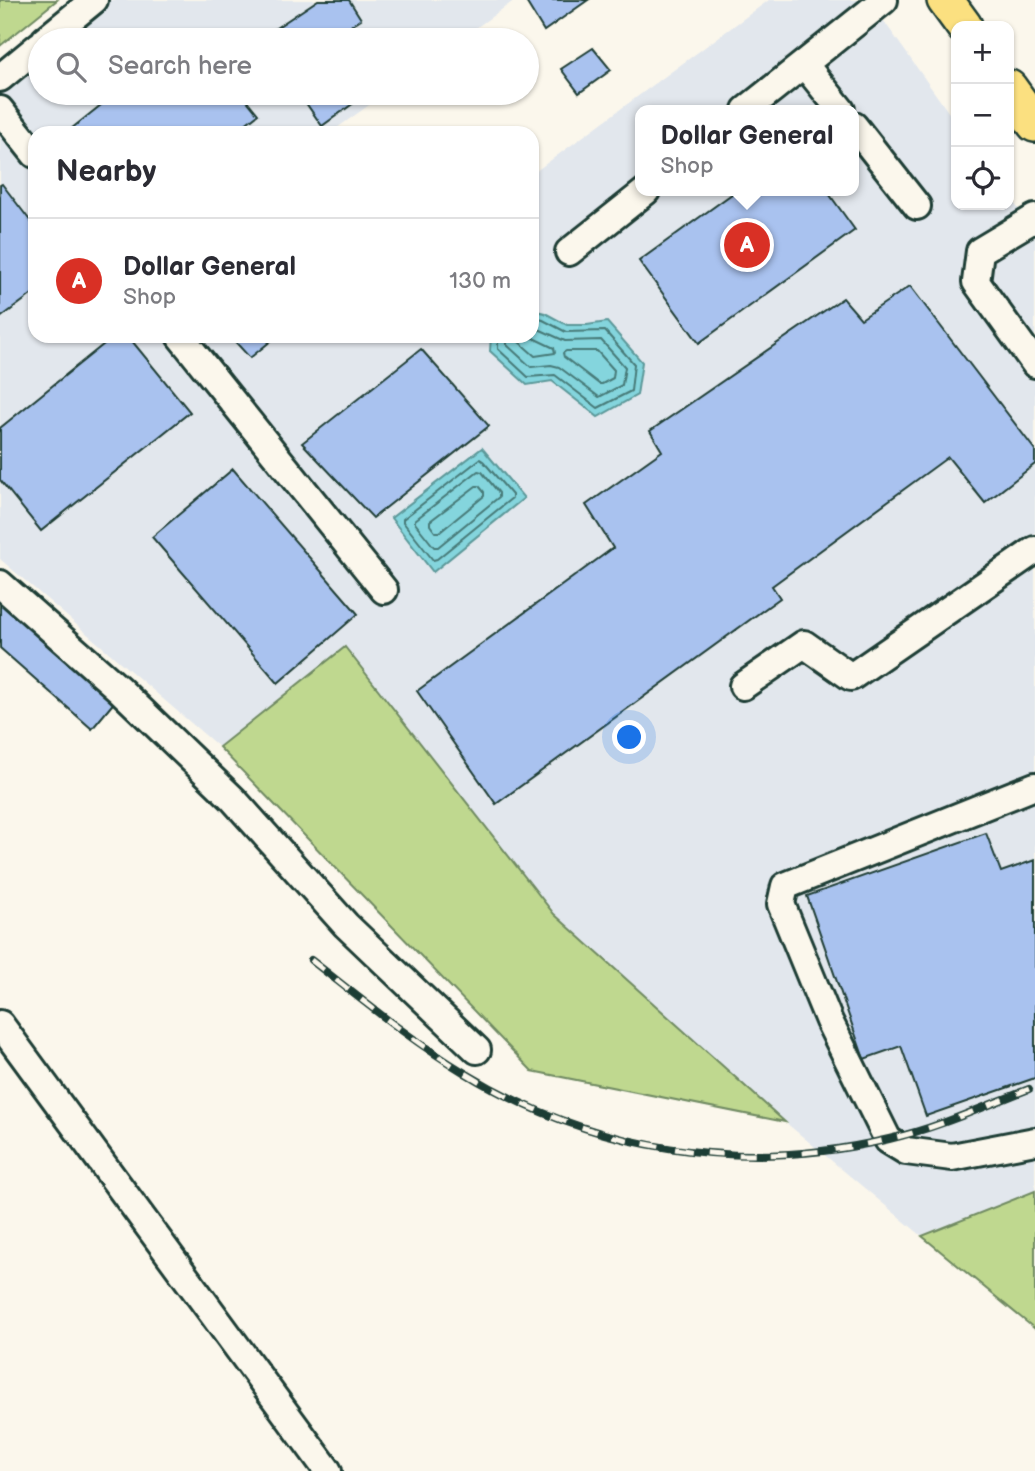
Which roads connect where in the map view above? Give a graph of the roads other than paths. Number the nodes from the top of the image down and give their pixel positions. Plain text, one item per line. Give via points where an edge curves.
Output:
1 (94, 0) edge
2 (884, 0) edge
3 (60, 28) edge
4 (28, 54) edge
5 (804, 64) junction
6 (0, 78) edge
7 (1014, 95) edge
8 (752, 105) edge
9 (837, 105) edge
10 (0, 110) edge
11 (1035, 124) edge
12 (859, 132) edge
13 (28, 145) edge
14 (640, 196) edge
15 (917, 206) dead end
16 (1035, 218) edge
17 (569, 252) dead end
18 (186, 343) edge
19 (1035, 364) edge
20 (1035, 550) edge
21 (0, 584) edge
22 (384, 590) dead end
23 (743, 686) dead end
24 (1035, 786) edge
25 (0, 1024) edge
26 (477, 1050) dead end
27 (1035, 1141) edge
28 (328, 1471) edge

1 - 3 street
2 - 5 street
4 - 6 street
5 - 8 street
5 - 9 street
7 - 11 main road
10 - 13 street
12 - 15 street
14 - 17 street
16 - 19 street via 980,251 976,282
18 - 22 street
20 - 23 street via 850,677 804,645
21 - 26 street via 119,689 233,799 346,925
24 - 27 street via 785,886 781,904 830,1021 888,1140 906,1151 952,1157
25 - 28 street

